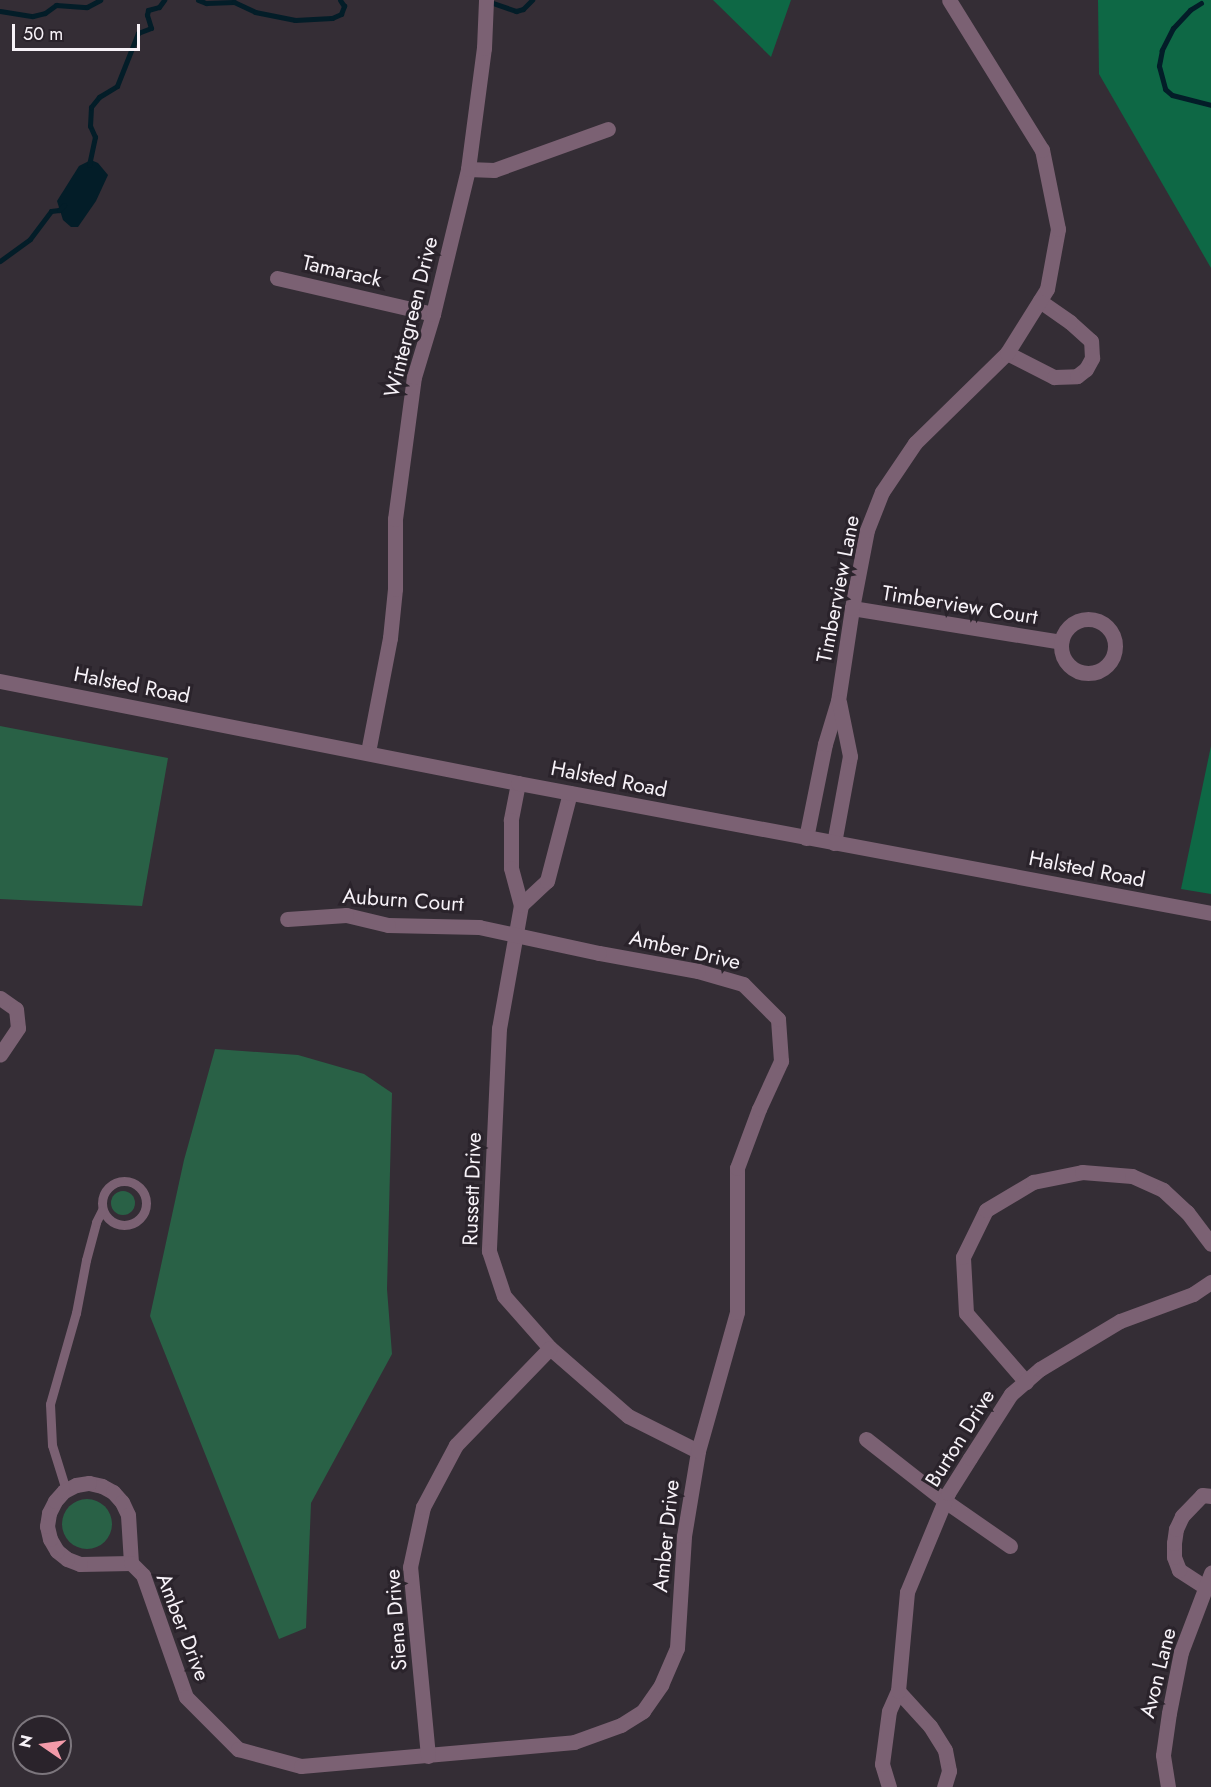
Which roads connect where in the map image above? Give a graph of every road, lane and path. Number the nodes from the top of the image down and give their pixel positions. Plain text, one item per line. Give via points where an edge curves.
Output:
1 (486, 0) edge
2 (949, 0) edge
3 (608, 129) dead end
4 (468, 169) junction
5 (277, 278) dead end
6 (1040, 301) junction
7 (433, 314) junction
8 (1007, 353) junction
9 (852, 608) junction
10 (1061, 642) dead end
11 (0, 681) edge
12 (838, 701) junction
13 (368, 752) junction
14 (518, 783) junction
15 (570, 793) junction
16 (806, 838) junction
17 (834, 843) junction
18 (521, 905) junction
19 (1211, 913) edge
20 (286, 919) dead end
21 (515, 935) junction
22 (0, 998) edge
23 (0, 1055) edge
24 (102, 1210) junction
25 (1211, 1244) edge
26 (1211, 1282) edge
27 (550, 1347) junction
28 (1026, 1382) junction
29 (866, 1439) dead end
30 (698, 1451) junction
31 (66, 1490) junction
32 (1211, 1496) edge
33 (945, 1502) junction
34 (1011, 1546) dead end
35 (131, 1563) junction
36 (1208, 1580) edge
37 (898, 1691) junction
38 (428, 1756) junction
39 (889, 1787) edge
40 (944, 1787) edge
41 (1168, 1787) edge

1 - 4 street, Wintergreen Drive via 484,48
2 - 6 street, Timberview Lane via 1042,150 1058,229 1047,289
3 - 4 street via 494,170
4 - 7 street, Wintergreen Drive
5 - 7 street, Tamarack
6 - 8 street, Timberview Lane
6 - 8 street via 1091,341 1092,358 1086,369 1077,376 1054,377
7 - 13 street, Wintergreen Drive via 414,377 395,519 390,638
8 - 9 street, Timberview Lane via 915,443 882,492 867,530
9 - 10 street, Timberview Court
9 - 12 street, Timberview Lane
11 - 13 street, Halsted Road
12 - 16 street, Timberview Lane
12 - 17 street, Timberview Lane via 850,756
13 - 14 street, Halsted Road
14 - 15 street, Halsted Road
14 - 18 street, Russett Drive via 511,820 511,868
15 - 16 street, Halsted Road
15 - 18 street via 547,881
16 - 17 street, Halsted Road
17 - 19 street, Halsted Road
18 - 21 street, Russett Drive
20 - 21 street, Auburn Court via 346,915 388,925 479,927
21 - 27 street, Russett Drive via 499,1028 489,1251 504,1296
21 - 30 street, Amber Drive via 721,976 743,984 778,1019 781,1061 737,1168 737,1312
22 - 23 street via 16,1009 18,1028
24 - 24 lane via 105,1192 115,1183 128,1181 144,1193 142,1215 130,1224 115,1223
24 - 31 lane via 50,1404 52,1445
25 - 28 street via 1187,1212 1163,1191 1132,1176 1082,1172 1033,1182 986,1210 963,1257 966,1313
26 - 28 street, Burton Drive via 1193,1294 1120,1321
27 - 30 street, Russett Drive via 628,1416
27 - 38 street, Siena Drive via 456,1445 423,1507 410,1567
28 - 33 street, Burton Drive via 1011,1394
29 - 33 street
30 - 38 street, Amber Drive via 684,1536 677,1648 661,1685 643,1711 621,1725 574,1742
31 - 35 street, Amber Drive via 89,1483 114,1492 128,1515
31 - 35 street, Amber Drive via 49,1513 49,1532 57,1551 80,1564
32 - 36 street via 1202,1496 1182,1516 1174,1543 1179,1570
33 - 34 street
33 - 37 street, Burton Drive via 907,1592
35 - 38 street, Amber Drive via 143,1575 186,1696 238,1749 301,1766
36 - 41 street, Avon Lane via 1181,1652 1166,1729 1163,1755
37 - 39 street, Burton Drive via 889,1711 882,1764
37 - 40 street via 930,1726 945,1750 949,1771

